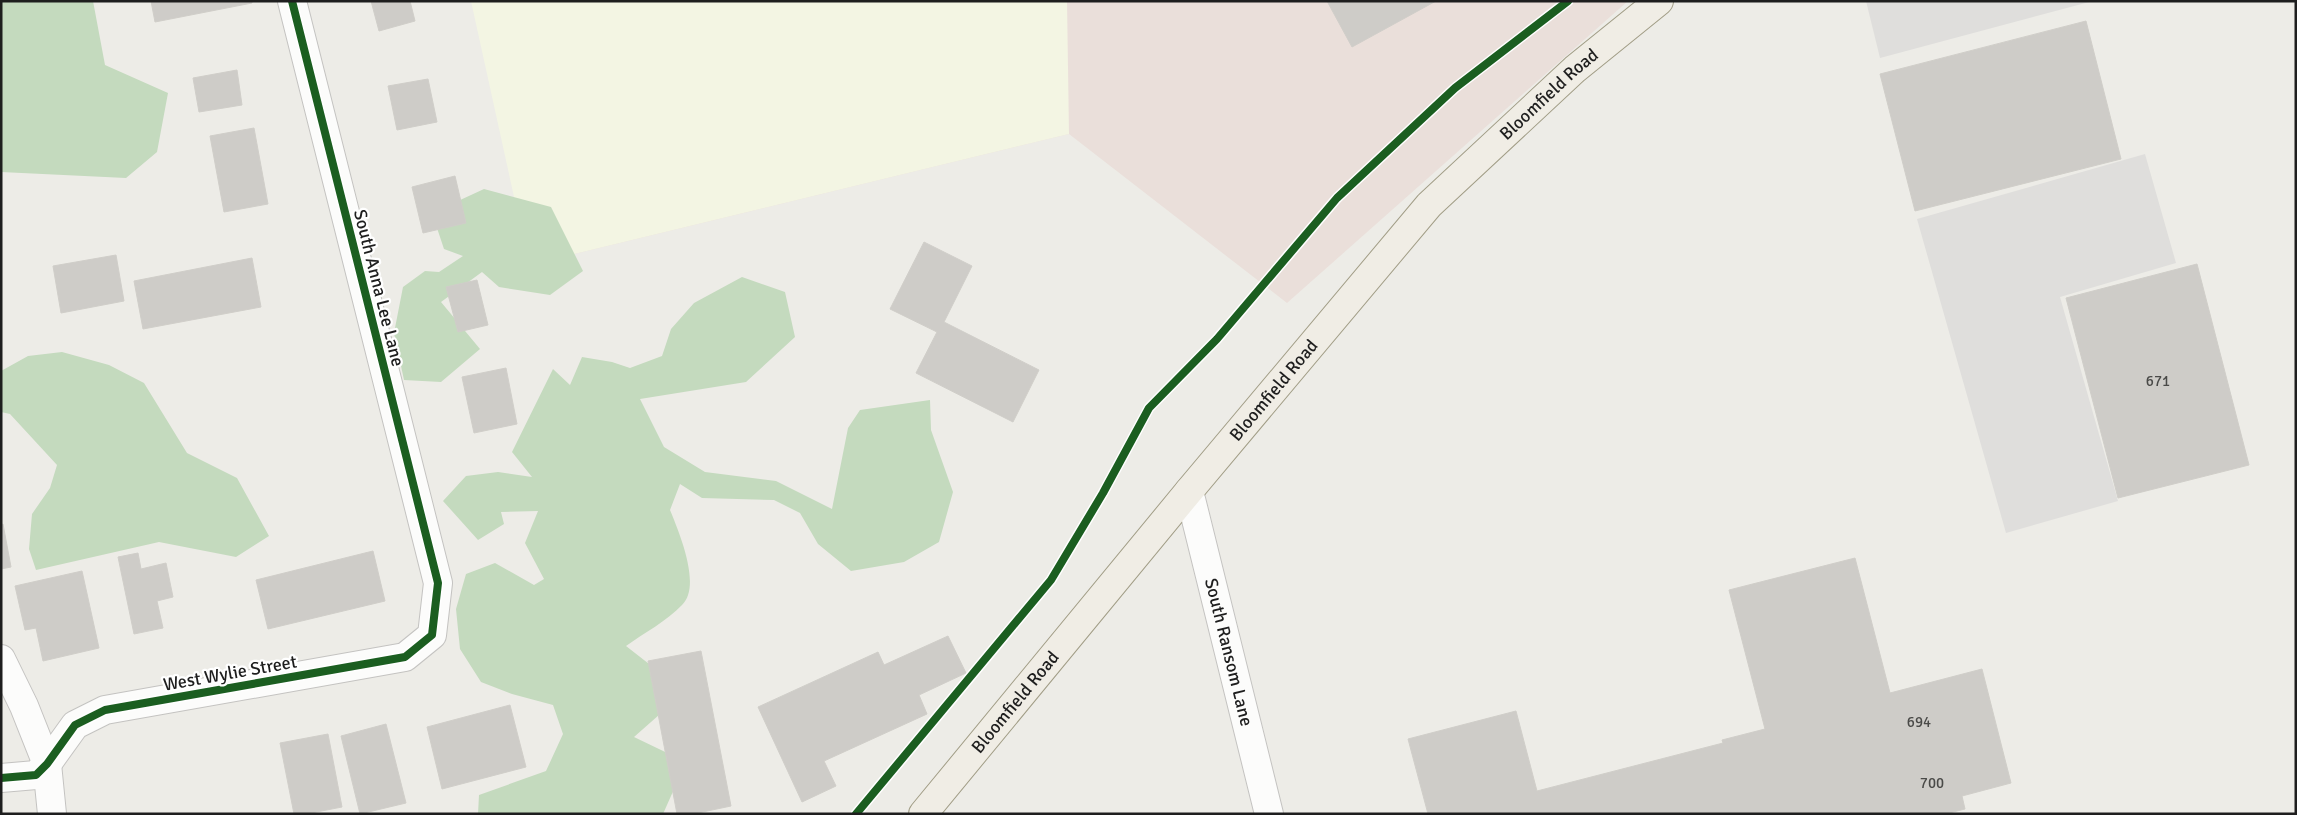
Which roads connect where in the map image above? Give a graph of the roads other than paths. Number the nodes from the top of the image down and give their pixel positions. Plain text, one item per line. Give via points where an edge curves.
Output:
1 (292, 1) edge
2 (1659, 1) edge
3 (1189, 490) junction
4 (438, 583) joint
5 (1, 659) edge
6 (48, 764) junction
7 (1, 778) edge
8 (52, 814) edge
9 (923, 814) edge
10 (1270, 814) edge

1 - 4 street, South Anna Lee Lane
2 - 3 main road, Bloomfield Road via 1575,69 1429,205
3 - 9 main road, Bloomfield Road
3 - 10 street, South Ransom Lane
4 - 6 street, West Wylie Street via 432,635 405,657 104,710 75,725
5 - 6 street
6 - 7 street, West Wylie Street via 36,775
6 - 8 street

